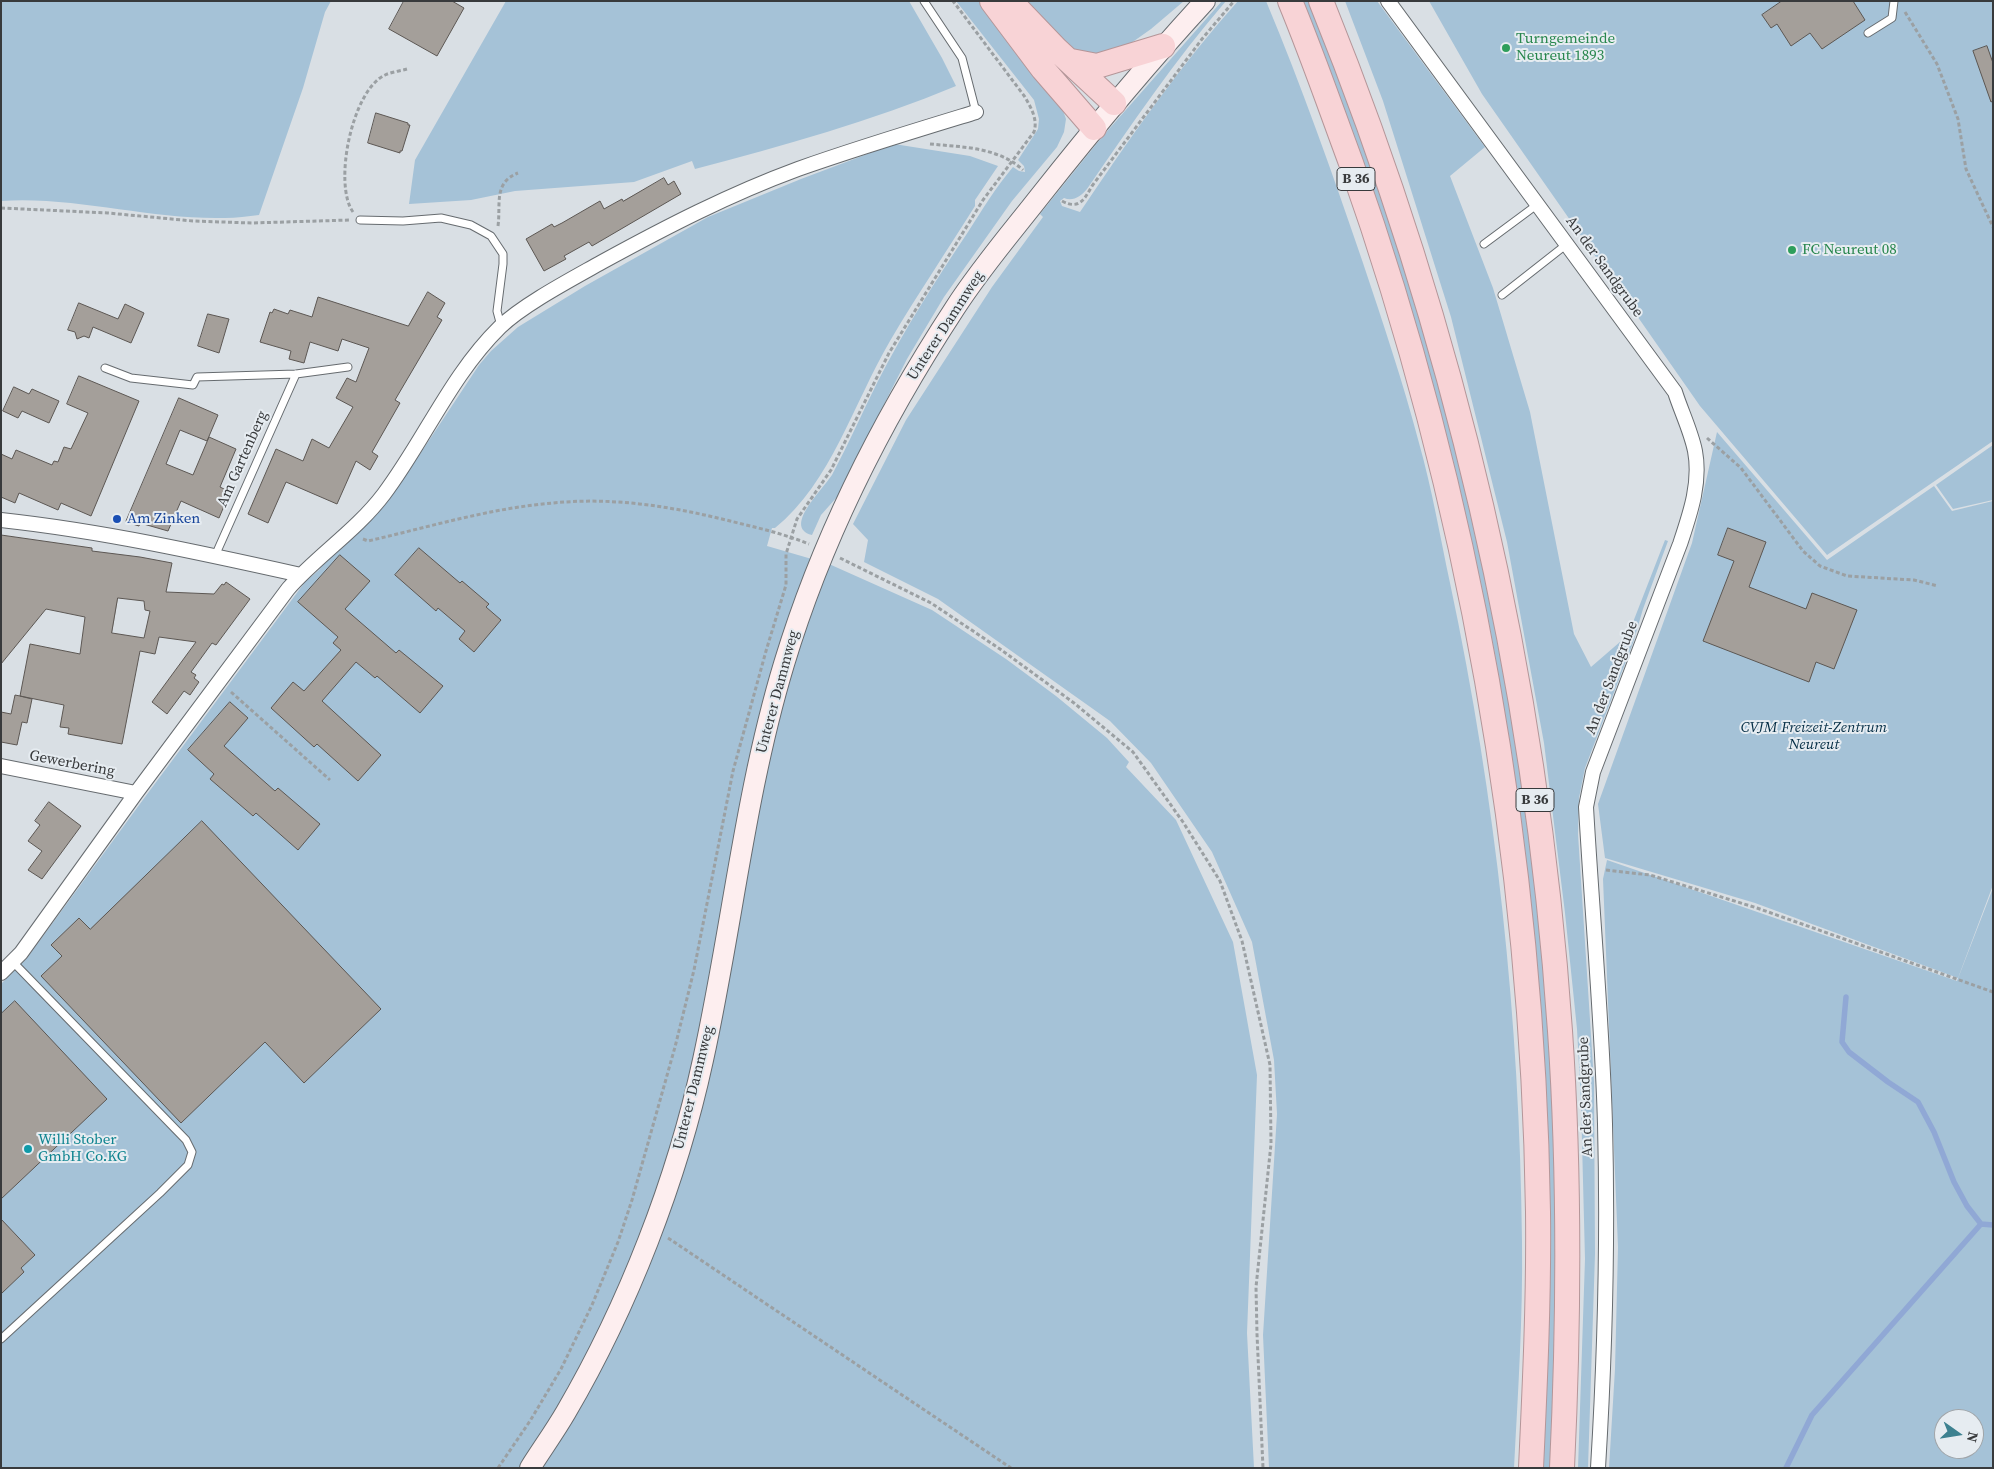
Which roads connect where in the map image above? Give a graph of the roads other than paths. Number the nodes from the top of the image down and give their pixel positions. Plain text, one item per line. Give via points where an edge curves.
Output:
1 (924, 1) edge
2 (992, 1) edge
3 (1010, 1) edge
4 (1205, 1) edge
5 (1290, 1) edge
6 (1321, 1) edge
7 (1388, 1) edge
8 (1894, 1) edge
9 (1868, 33) dead end
10 (1164, 46) junction
11 (1071, 61) junction
12 (1114, 104) junction
13 (976, 112) joint
14 (1094, 128) junction
15 (1538, 204) junction
16 (360, 220) road end
17 (1484, 244) dead end
18 (1568, 244) junction
19 (1502, 295) dead end
20 (501, 326) junction
21 (348, 367) dead end
22 (105, 368) dead end
23 (296, 374) junction
24 (1, 520) edge
25 (215, 556) junction
26 (301, 575) junction
27 (1, 766) edge
28 (136, 793) junction
29 (13, 962) junction
30 (1, 973) edge
31 (1, 1339) edge
32 (530, 1468) edge
33 (1531, 1468) edge
34 (1562, 1468) edge
35 (1598, 1468) edge

1 - 13 lane via 962,58
2 - 14 highway via 1043,69
3 - 11 highway
4 - 10 main road, Unterer Dammweg
5 - 33 highway, B 36 via 1318,70 1393,289 1431,425 1470,594 1495,734 1522,940 1531,1047 1538,1212
6 - 34 highway, B 36 via 1378,151 1429,304 1466,440 1495,565 1521,707 1537,812 1561,1032 1568,1208 1567,1371
7 - 15 street, An der Sandgrube
8 - 9 lane via 1892,18
10 - 11 highway via 1097,66
10 - 12 main road, Unterer Dammweg
11 - 12 highway
12 - 14 main road, Unterer Dammweg
13 - 20 street via 797,170 706,208 583,273
14 - 32 main road, Unterer Dammweg via 956,306 902,394 853,488 826,551 794,631 775,695 753,790 703,1062 670,1182 596,1356
15 - 17 lane
15 - 18 street, An der Sandgrube
16 - 20 lane via 442,218 483,230 503,254 497,312
18 - 19 lane
18 - 35 street, An der Sandgrube via 1675,392 1696,464 1692,507 1593,772 1586,807 1604,1123 1606,1252
20 - 26 street via 473,358 381,498
21 - 23 lane
22 - 23 lane via 131,378 193,385 197,377
23 - 25 lane, Am Gartenberg
24 - 25 street via 77,530
25 - 26 street
26 - 28 street
27 - 28 street, Gewerbering
28 - 29 street
29 - 30 street
29 - 31 lane via 186,1140 192,1152 188,1165 160,1193

